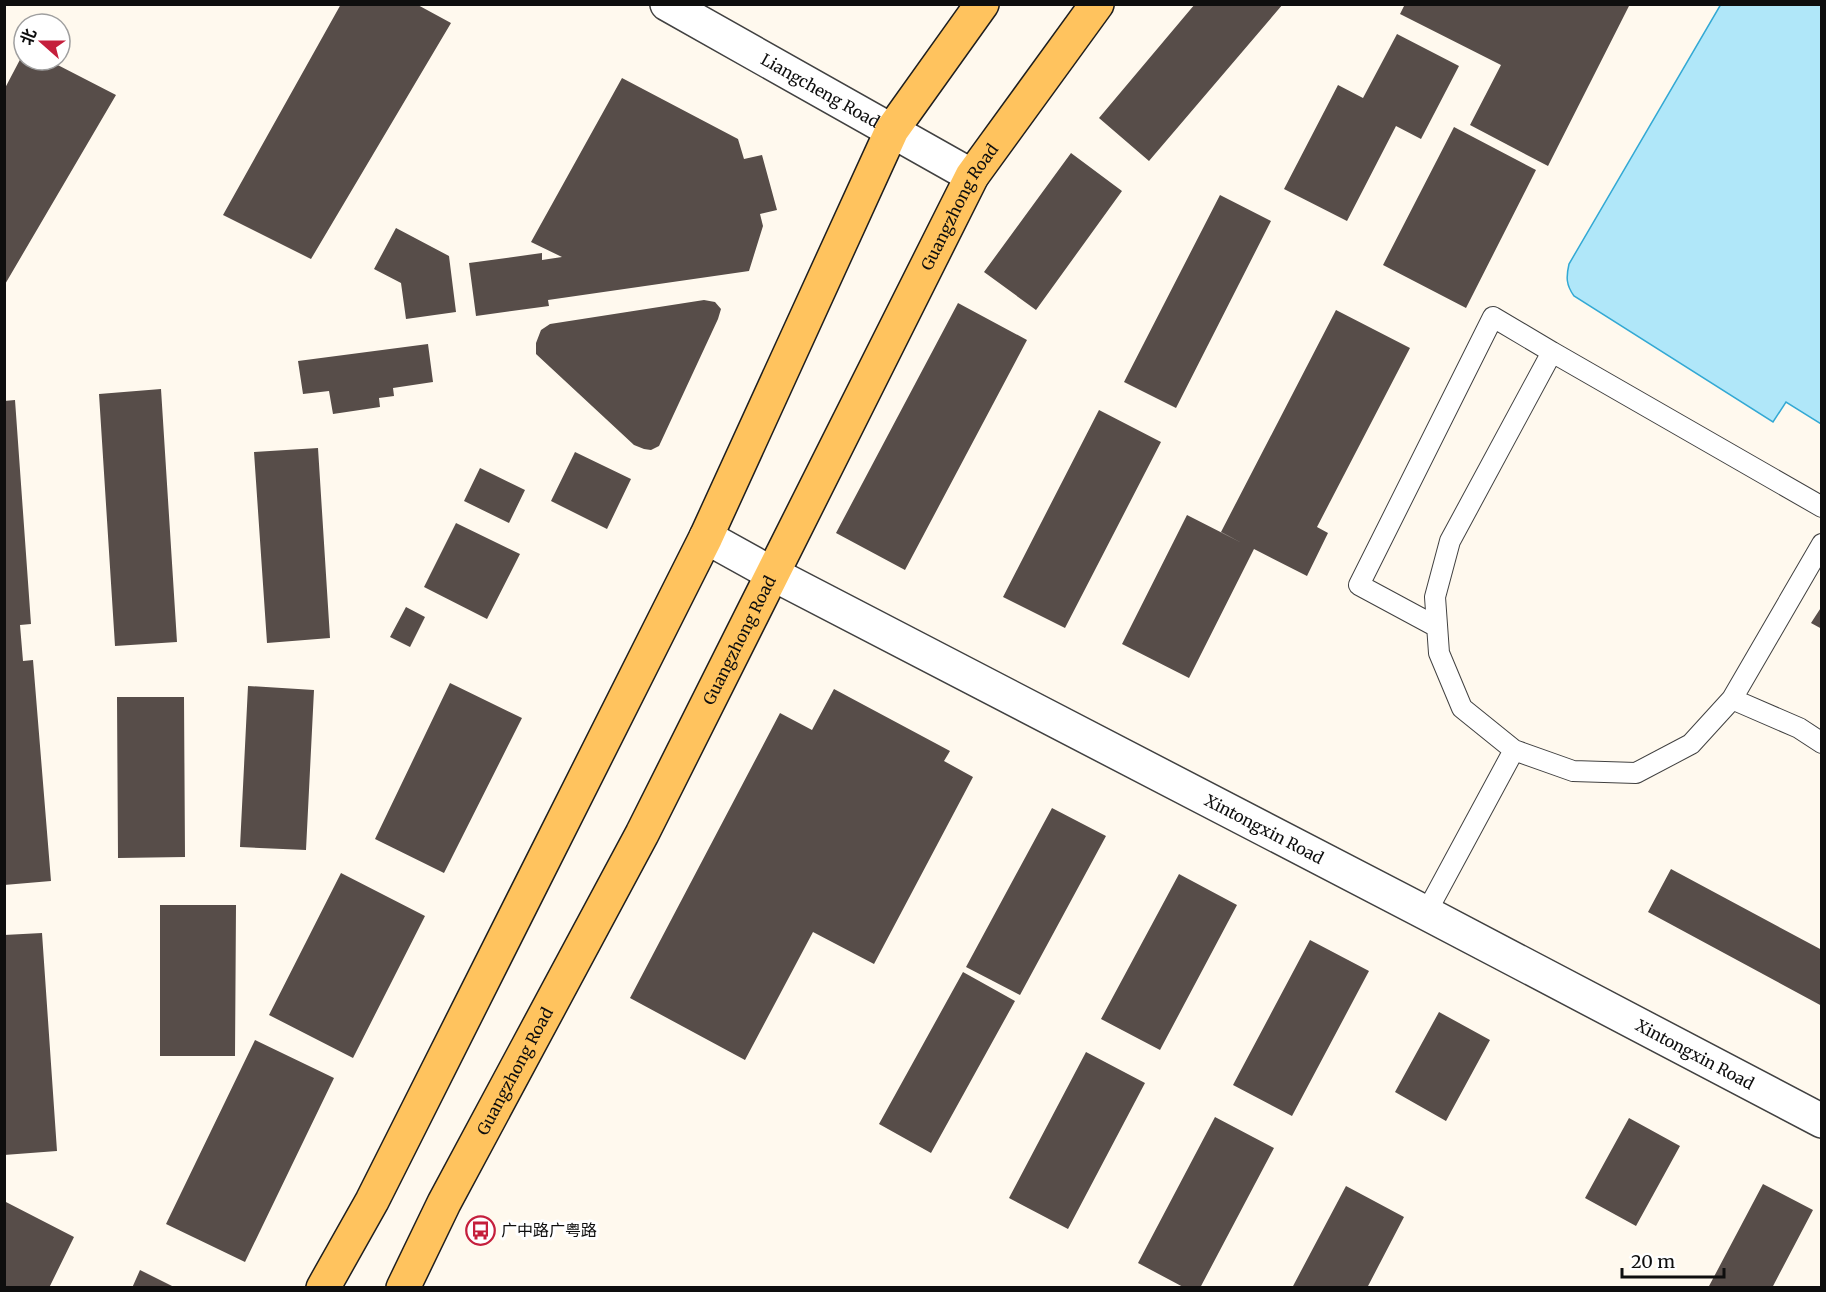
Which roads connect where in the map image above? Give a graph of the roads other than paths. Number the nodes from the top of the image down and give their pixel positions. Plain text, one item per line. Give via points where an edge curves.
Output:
1 (667, 4) edge
2 (982, 4) edge
3 (1097, 4) edge
4 (892, 130) junction
5 (972, 176) junction
6 (1552, 352) junction
7 (1821, 507) edge
8 (706, 537) junction
9 (1821, 544) edge
10 (771, 573) junction
11 (1437, 627) junction
12 (1732, 699) junction
13 (1821, 743) edge
14 (1514, 750) junction
15 (1426, 913) junction
16 (1821, 1121) edge
17 (323, 1287) edge
18 (403, 1287) edge

1 - 4 street, Liangcheng Road
2 - 4 main road
3 - 5 main road, Guangzhong Road
4 - 5 street, Liangcheng Road
4 - 8 main road
5 - 10 main road, Guangzhong Road
6 - 7 lane
6 - 11 lane via 1450,541 1435,597
6 - 11 lane via 1493,316 1359,585
8 - 10 street, Xintongxin Road
8 - 17 main road via 372,1201
9 - 12 lane
10 - 15 street, Xintongxin Road
10 - 18 main road, Guangzhong Road via 642,834
11 - 14 lane via 1439,654 1462,708
12 - 13 lane via 1799,728
12 - 14 lane via 1691,744 1636,773 1573,771
14 - 15 lane
15 - 16 street, Xintongxin Road

